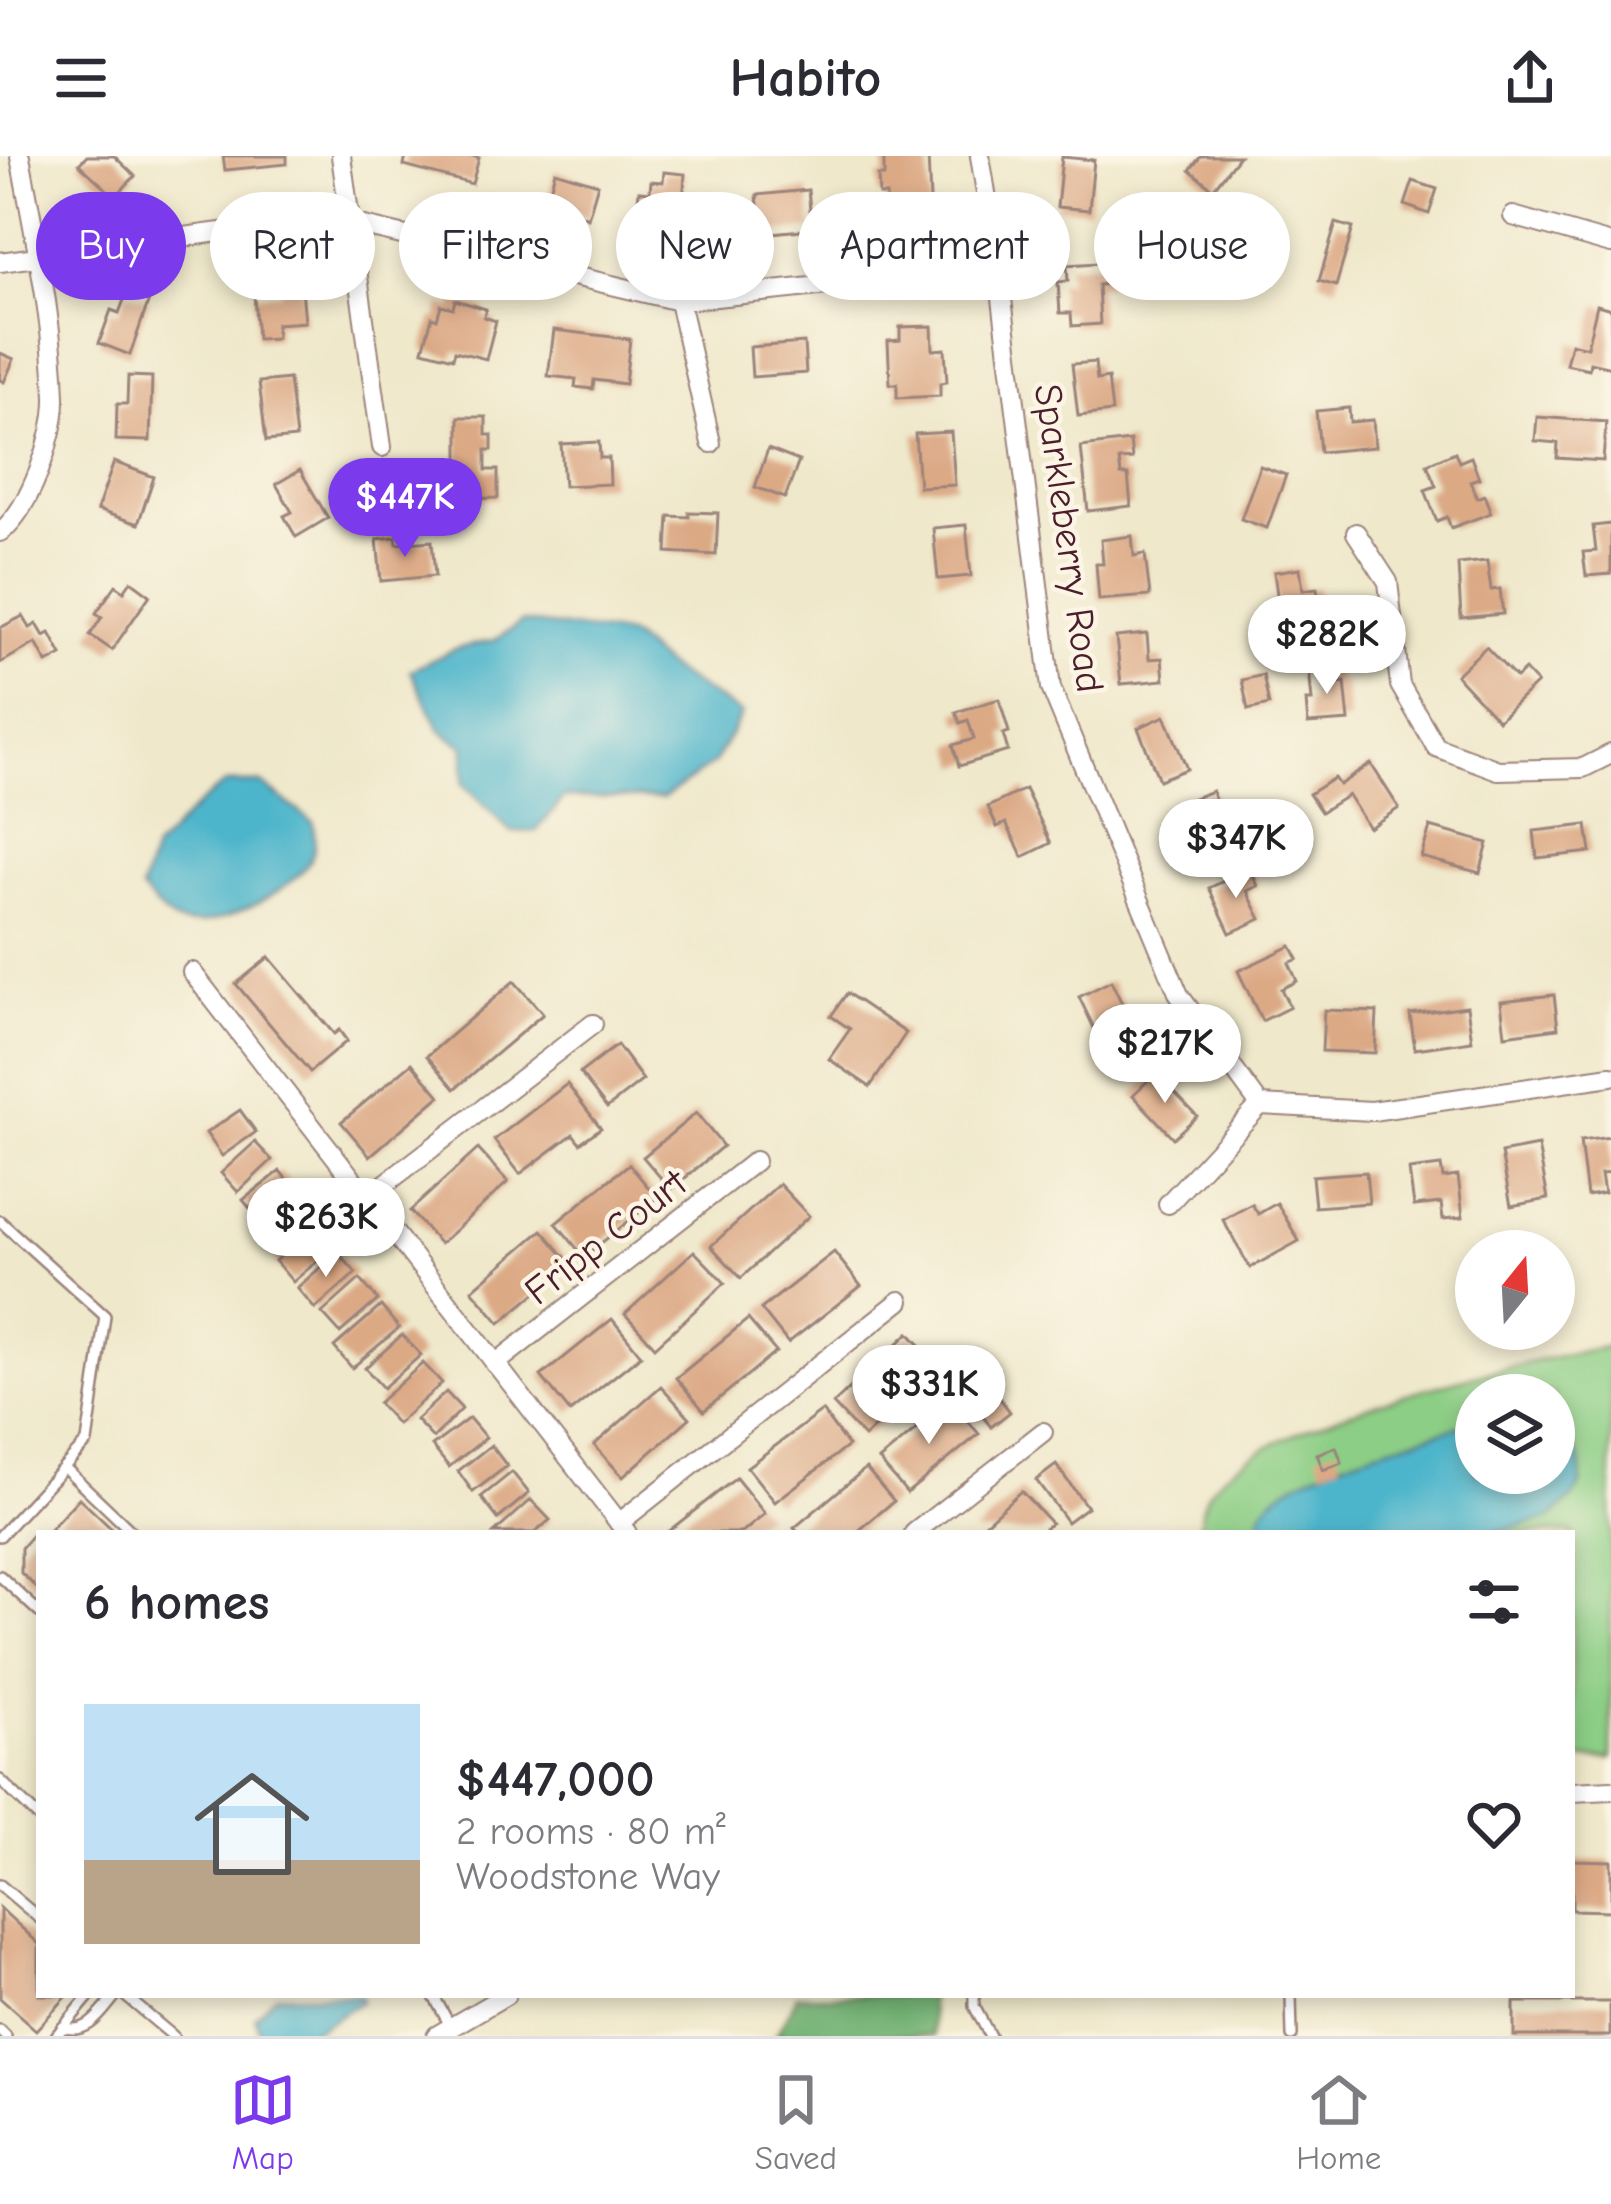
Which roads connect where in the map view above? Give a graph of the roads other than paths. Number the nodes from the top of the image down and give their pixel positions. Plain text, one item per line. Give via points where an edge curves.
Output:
1 (20, 156) edge
2 (341, 156) edge
3 (980, 156) edge
4 (346, 192) edge
5 (986, 192) edge
6 (1513, 217) dead end
7 (375, 229) edge
8 (1611, 244) edge
9 (36, 246) edge
10 (36, 257) edge
11 (0, 262) edge
12 (798, 288) edge
13 (43, 300) edge
14 (362, 300) edge
15 (1002, 300) edge
16 (679, 301) junction
17 (710, 443) dead end
18 (382, 447) dead end
19 (0, 532) edge
20 (1356, 533) dead end
21 (1611, 754) edge
22 (192, 972) dead end
23 (592, 1024) dead end
24 (1611, 1076) edge
25 (1260, 1105) junction
26 (755, 1160) dead end
27 (367, 1198) junction
28 (1168, 1204) dead end
29 (0, 1221) edge
30 (900, 1300) dead end
31 (495, 1364) junction
32 (1043, 1432) dead end
33 (64, 1467) junction
34 (623, 1528) edge
35 (131, 1530) edge
36 (918, 1530) edge
37 (0, 1536) edge
38 (0, 1576) edge
39 (36, 1609) edge
40 (0, 1780) edge
41 (1611, 1790) edge
42 (1575, 1792) edge
43 (36, 1815) edge
44 (0, 1885) edge
45 (36, 1915) edge
46 (88, 1998) edge
47 (117, 1998) edge
48 (124, 1998) edge
49 (435, 1998) edge
50 (501, 1998) edge
51 (974, 1998) edge
52 (1291, 1998) edge
53 (60, 2032) edge
54 (444, 2032) edge
55 (173, 2036) edge
56 (990, 2036) edge
57 (1292, 2036) edge

1 - 9 street
2 - 4 street
3 - 5 street, Sparkleberry Road
6 - 8 street
7 - 16 street
10 - 11 street
12 - 16 street
13 - 19 street via 56,401 42,464 14,522
14 - 18 street
15 - 25 street, Sparkleberry Road via 1051,688 1179,995
16 - 17 street
20 - 21 street via 1388,582 1400,685 1436,747 1498,770 1583,768
22 - 27 street
23 - 27 street
24 - 25 street via 1372,1112
25 - 28 street
26 - 31 street, Fripp Court
27 - 31 street
29 - 33 lane via 105,1316 88,1442
30 - 34 street
31 - 34 street
32 - 36 street
33 - 35 lane
33 - 37 lane
38 - 39 lane
40 - 43 lane
41 - 42 street
44 - 45 lane
46 - 53 lane
47 - 53 lane via 87,2030
48 - 55 lane
49 - 54 lane
50 - 54 street
51 - 56 lane
52 - 57 lane

